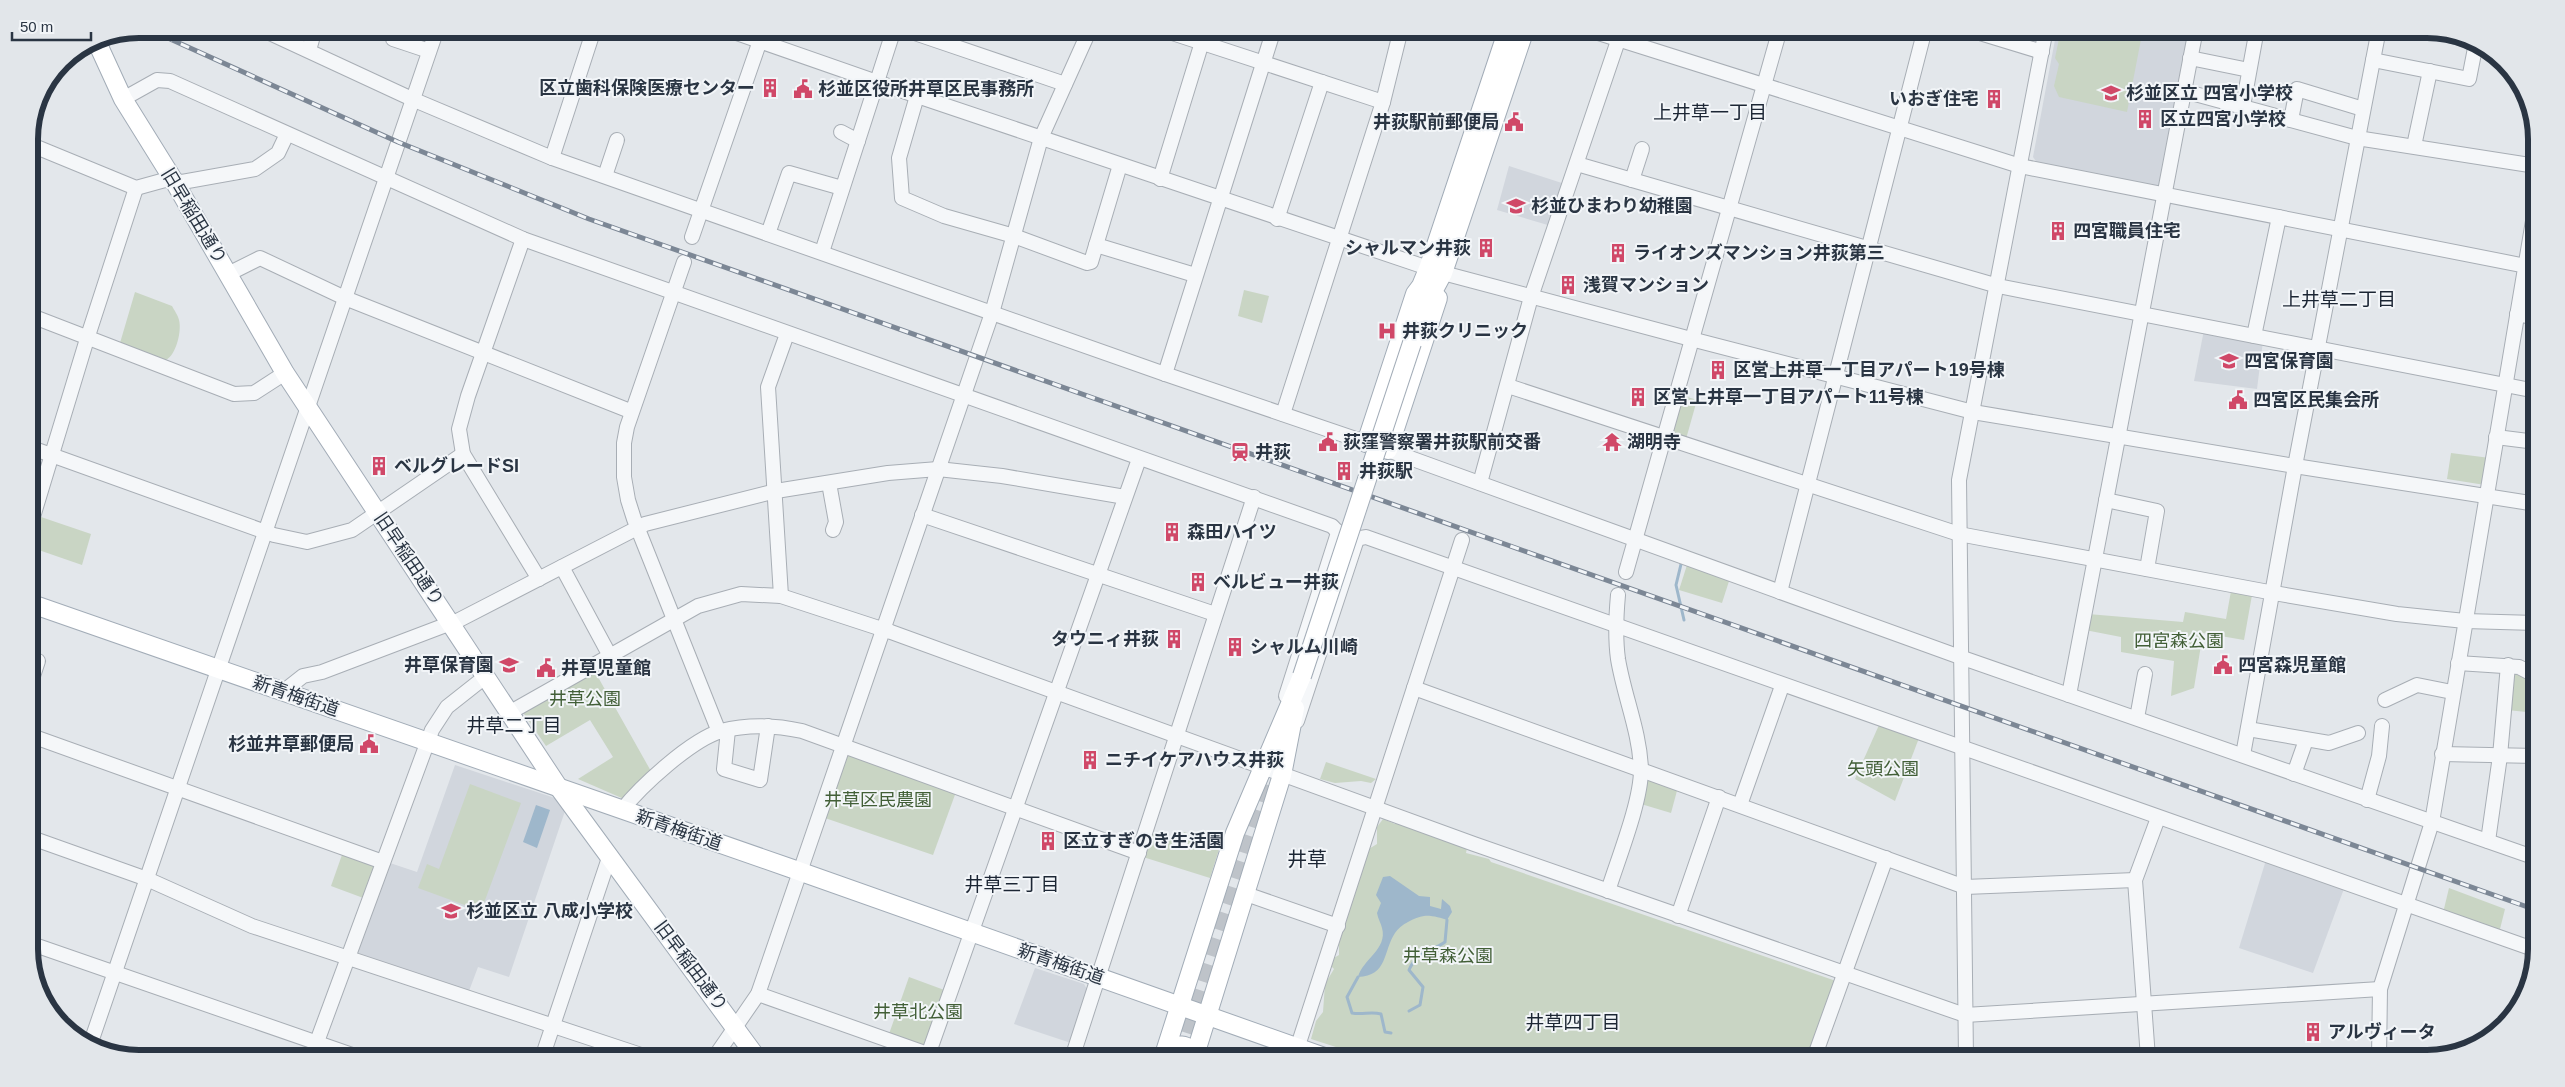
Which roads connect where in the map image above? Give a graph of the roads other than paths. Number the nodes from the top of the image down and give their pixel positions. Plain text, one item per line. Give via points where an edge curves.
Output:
1 (281, 38) edge
2 (312, 38) edge
3 (434, 38) edge
4 (591, 38) edge
5 (761, 38) edge
6 (769, 38) edge
7 (891, 38) edge
8 (930, 38) edge
9 (1086, 38) edge
10 (1189, 38) edge
11 (1271, 38) edge
12 (1399, 38) edge
13 (1513, 38) edge
14 (1619, 38) edge
15 (1631, 38) edge
16 (1777, 38) edge
17 (1924, 38) edge
18 (1996, 38) edge
19 (2044, 38) edge
20 (2194, 38) edge
21 (2255, 38) edge
22 (2377, 38) edge
23 (393, 39) dead end
24 (1202, 42) junction
25 (95, 47) edge
26 (2474, 49) edge
27 (308, 50) junction
28 (429, 52) junction
29 (2042, 52) junction
30 (2190, 58) junction
31 (2373, 60) junction
32 (1262, 62) junction
33 (2250, 70) junction
34 (2430, 71) junction
35 (876, 82) junction
36 (1322, 82) junction
37 (1065, 84) junction
38 (1764, 85) junction
39 (2184, 91) junction
40 (917, 96) junction
41 (123, 99) junction
42 (412, 99) junction
43 (1382, 102) junction
44 (2243, 106) junction
45 (2363, 109) junction
46 (2291, 120) junction
47 (1899, 128) junction
48 (841, 132) dead end
49 (287, 134) junction
50 (1041, 138) junction
51 (2357, 138) junction
52 (617, 140) dead end
53 (858, 141) junction
54 (2414, 146) junction
55 (38, 148) edge
56 (1642, 149) dead end
57 (552, 158) junction
58 (1577, 164) junction
59 (1120, 165) junction
60 (2527, 165) edge
61 (2020, 166) junction
62 (605, 176) junction
63 (385, 179) junction
64 (1160, 179) junction
65 (1632, 180) junction
66 (174, 181) junction
67 (136, 188) junction
68 (842, 188) junction
69 (2164, 196) junction
70 (1219, 199) junction
71 (1729, 208) junction
72 (701, 211) junction
73 (2279, 217) junction
74 (1277, 219) junction
75 (2341, 228) junction
76 (768, 234) junction
77 (1014, 236) junction
78 (692, 237) dead end
79 (523, 239) junction
80 (1337, 239) junction
81 (1096, 245) junction
82 (1869, 249) junction
83 (822, 252) junction
84 (684, 262) dead end
85 (2527, 266) edge
86 (1435, 271) junction
87 (228, 274) junction
88 (1195, 275) junction
89 (2527, 280) edge
90 (1998, 286) junction
91 (672, 291) junction
92 (1531, 297) junction
93 (345, 298) junction
94 (992, 313) junction
95 (2142, 314) junction
96 (2517, 314) junction
97 (2527, 316) edge
98 (38, 319) edge
99 (787, 334) junction
100 (2254, 336) junction
101 (87, 339) junction
102 (1691, 340) junction
103 (2319, 349) junction
104 (483, 353) junction
105 (285, 373) junction
106 (1165, 374) junction
107 (1836, 377) junction
108 (2505, 385) junction
109 (1508, 386) junction
110 (2527, 389) edge
111 (965, 395) junction
112 (308, 406) junction
113 (630, 411) junction
114 (1973, 412) junction
115 (1283, 414) junction
116 (2119, 435) junction
117 (1664, 436) junction
118 (2496, 438) junction
119 (2527, 441) edge
120 (1366, 443) junction
121 (38, 450) edge
122 (1388, 450) junction
123 (464, 454) junction
124 (52, 455) junction
125 (1139, 459) junction
126 (2295, 466) junction
127 (938, 469) junction
128 (829, 483) junction
129 (1480, 483) junction
130 (1808, 484) junction
131 (776, 491) junction
132 (2486, 495) junction
133 (1125, 497) junction
134 (1254, 497) junction
135 (2106, 500) junction
136 (38, 501) edge
137 (2527, 502) edge
138 (379, 513) junction
139 (922, 515) junction
140 (638, 528) junction
141 (833, 530) dead end
142 (264, 531) junction
143 (1338, 532) junction
144 (1959, 534) junction
145 (1357, 539) junction
146 (1462, 540) dead end
147 (1634, 540) junction
148 (2095, 559) junction
149 (562, 567) junction
150 (1453, 568) junction
151 (2146, 569) junction
152 (1626, 572) dead end
153 (1100, 575) junction
154 (539, 579) junction
155 (1780, 592) junction
156 (2274, 593) junction
157 (1618, 595) dead end
158 (781, 596) junction
159 (38, 607) edge
160 (1216, 614) junction
161 (674, 620) junction
162 (2465, 621) junction
163 (452, 623) junction
164 (2528, 623) edge
165 (1614, 627) junction
166 (883, 630) junction
167 (610, 656) junction
168 (1960, 657) junction
169 (2458, 663) junction
170 (2508, 665) junction
171 (218, 668) junction
172 (2528, 672) edge
173 (2144, 674) dead end
174 (1302, 676) junction
175 (485, 677) junction
176 (1782, 686) junction
177 (1414, 688) junction
178 (284, 691) junction
179 (2452, 692) junction
180 (1058, 694) junction
181 (2069, 695) junction
182 (2385, 700) dead end
183 (509, 713) junction
184 (2137, 718) junction
185 (768, 726) junction
186 (2382, 726) dead end
187 (2248, 729) junction
188 (723, 731) junction
189 (2358, 733) dead end
190 (1176, 737) junction
191 (38, 738) edge
192 (2306, 740) junction
193 (427, 741) junction
194 (843, 745) junction
195 (1962, 747) junction
196 (1268, 751) junction
197 (2442, 754) junction
198 (2243, 755) junction
199 (2500, 756) junction
200 (2528, 756) edge
201 (1285, 757) junction
202 (1261, 768) junction
203 (1641, 770) junction
204 (2294, 774) junction
205 (1282, 775) junction
206 (559, 788) junction
207 (177, 789) junction
208 (1719, 797) junction
209 (2367, 800) junction
210 (1246, 804) junction
211 (1740, 805) junction
212 (1017, 808) junction
213 (1376, 809) junction
214 (622, 810) junction
215 (1271, 812) junction
216 (2158, 818) junction
217 (2432, 822) junction
218 (38, 840) edge
219 (2488, 841) junction
220 (1139, 852) junction
221 (610, 855) junction
222 (2528, 855) edge
223 (1886, 858) junction
224 (383, 862) junction
225 (799, 872) junction
226 (147, 879) junction
227 (2135, 880) junction
228 (1965, 887) junction
229 (1608, 891) junction
230 (1246, 894) junction
231 (2406, 903) junction
232 (1678, 916) junction
233 (1338, 926) junction
234 (972, 933) junction
235 (38, 946) edge
236 (2528, 947) edge
237 (348, 959) junction
238 (114, 973) junction
239 (1844, 974) junction
240 (1099, 978) junction
241 (2380, 989) junction
242 (758, 994) junction
243 (2144, 1004) junction
244 (1179, 1005) junction
245 (1207, 1015) junction
246 (1965, 1015) junction
247 (553, 1025) junction
248 (736, 1026) junction
249 (92, 1038) edge
250 (317, 1043) junction
251 (314, 1050) edge
252 (338, 1050) edge
253 (545, 1050) edge
254 (626, 1050) edge
255 (720, 1050) edge
256 (752, 1050) edge
257 (913, 1050) edge
258 (934, 1050) edge
259 (1075, 1050) edge
260 (1166, 1050) edge
261 (1168, 1050) edge
262 (1190, 1050) edge
263 (1196, 1050) edge
264 (1289, 1050) edge
265 (1297, 1050) edge
266 (1817, 1050) edge
267 (1966, 1050) edge
268 (2147, 1050) edge
269 (2379, 1050) edge

1 - 27 street
2 - 27 street
3 - 28 street
4 - 57 street
5 - 72 street
6 - 35 street
7 - 35 street
8 - 37 street
9 - 37 street
10 - 24 street
11 - 32 street
12 - 43 street
13 - 86 main road
14 - 58 street
15 - 38 street
16 - 38 street
17 - 47 street
18 - 29 street
19 - 29 street
20 - 30 street
21 - 33 street
22 - 31 street
23 - 28 street
24 - 32 street
24 - 64 street
25 - 41 main road, 旧早稲田通り
26 - 34 street via 2469,79
27 - 42 street
28 - 42 street
29 - 61 street
30 - 33 street
30 - 39 street
31 - 34 street
31 - 45 street
32 - 36 street
32 - 70 street
33 - 44 street
34 - 54 street
35 - 40 street
35 - 53 street
36 - 43 street
36 - 74 street
37 - 50 street
38 - 47 street
38 - 71 street
39 - 44 street
39 - 69 street
40 - 50 street
40 - 77 street via 899,158 902,198 944,216
41 - 49 street via 157,80 170,81
41 - 66 main road, 旧早稲田通り
42 - 57 street
42 - 63 street
43 - 80 street
44 - 46 street
45 - 46 street via 2297,89
45 - 51 street
46 - 51 street
47 - 61 street
47 - 82 street
48 - 53 street
49 - 63 street
49 - 66 street via 278,153 255,170
50 - 59 street
50 - 77 street
51 - 54 street
51 - 75 street
52 - 62 street
53 - 68 street
54 - 60 street
55 - 67 street
56 - 65 street
57 - 62 street
58 - 65 street
58 - 92 street
59 - 64 street
59 - 81 street
61 - 69 street
61 - 90 street
62 - 72 street
63 - 79 street
63 - 93 street
64 - 70 street
65 - 71 street
66 - 67 street via 165,180
66 - 87 main road, 旧早稲田通り
67 - 101 street
68 - 76 street via 789,173
68 - 83 street
69 - 73 street
69 - 95 street
70 - 74 street
70 - 88 street
71 - 82 street
71 - 102 street
72 - 76 street
72 - 78 street
73 - 75 street
73 - 100 street
74 - 80 street
75 - 85 street
75 - 103 street
76 - 83 street
77 - 81 street via 1087,263 1091,262
77 - 94 street
79 - 91 street
79 - 104 street
80 - 86 street
80 - 115 street
81 - 88 street
82 - 90 street
82 - 107 street
83 - 94 street
84 - 91 street
86 - 92 street
86 - 120 main road via 1415,294
86 - 122 main road via 1440,294
86 - 174 main road, bridge
87 - 93 street via 260,258
87 - 105 main road, 旧早稲田通り
88 - 106 street
89 - 96 street
90 - 95 street
90 - 114 street
91 - 99 street
91 - 113 street
92 - 102 street
92 - 109 street
93 - 104 street
93 - 112 street
94 - 106 street
94 - 111 street
95 - 100 street
95 - 116 street
96 - 97 street
96 - 108 street
98 - 101 street
99 - 111 street
99 - 131 street via 768,387
100 - 103 street
101 - 105 street via 234,394 254,393
101 - 124 street
102 - 107 street
102 - 117 street
103 - 108 street
103 - 126 street
104 - 113 street
104 - 123 street via 460,422 459,436
105 - 112 main road, 旧早稲田通り
106 - 115 street
107 - 114 street
107 - 130 street
108 - 110 street
108 - 118 street
109 - 117 street
109 - 129 street
111 - 125 street
111 - 127 street
112 - 138 main road, 旧早稲田通り
112 - 142 street
113 - 140 street via 624,443 624,468 628,500
114 - 116 street
114 - 144 street via 1959,480
115 - 120 street
116 - 126 street
116 - 135 street
117 - 130 street
117 - 147 street
118 - 119 street
118 - 132 street
120 - 122 street
121 - 124 street
122 - 129 street
123 - 138 street
123 - 154 street
124 - 136 street
124 - 142 street
125 - 133 street
125 - 134 street
126 - 132 street
126 - 156 street
127 - 128 street
127 - 133 street via 1002,476
127 - 139 street
128 - 131 street
128 - 141 street via 836,522
129 - 147 street
130 - 144 street
130 - 155 street
131 - 140 street
131 - 158 street
132 - 137 street
132 - 162 street
133 - 153 street
134 - 143 street via 1332,526
134 - 160 street
135 - 148 street
135 - 151 street via 2157,511
138 - 142 street via 352,530 314,541 296,540
138 - 163 main road, 旧早稲田通り
139 - 153 street
139 - 166 street
140 - 149 street
140 - 161 street
142 - 171 street
143 - 145 street
143 - 196 street
144 - 148 street
144 - 168 street
145 - 150 street via 1366,537
145 - 201 street
146 - 150 street
147 - 152 street
147 - 155 street
148 - 151 street
148 - 181 street
149 - 154 street
149 - 167 street
150 - 165 street
150 - 177 street
151 - 156 street
153 - 160 street
153 - 180 street
154 - 163 street
155 - 168 street
156 - 162 street via 2397,614
156 - 187 street
157 - 165 street
158 - 161 street via 751,593 721,598 698,606
158 - 166 street
159 - 171 main road, 新青梅街道
160 - 190 street
161 - 167 street
161 - 188 street
162 - 164 street
162 - 169 street
163 - 175 main road, 旧早稲田通り
163 - 178 street via 322,672 303,676
165 - 176 street
165 - 203 street
166 - 180 street
166 - 194 street
167 - 183 street
168 - 181 street
168 - 195 street
169 - 170 street
169 - 179 street
170 - 172 street
170 - 199 street
171 - 178 main road, 新青梅街道
171 - 207 street
173 - 184 street
174 - 196 main road
174 - 201 main road
175 - 183 main road, 旧早稲田通り
175 - 193 street via 446,707
176 - 195 street
176 - 211 street
177 - 203 street
177 - 213 street
178 - 193 main road, 新青梅街道
179 - 182 street via 2418,685
179 - 197 street
180 - 190 street
180 - 212 street
181 - 184 street
183 - 206 main road, 旧早稲田通り
184 - 198 street
185 - 188 street
185 - 188 street via 760,780 724,769
185 - 194 street via 802,731
186 - 209 street via 2379,756
187 - 192 street
187 - 198 street
188 - 214 street via 680,754
189 - 192 street via 2329,743
190 - 202 street
190 - 220 street
191 - 207 street
192 - 204 street
193 - 206 main road, 新青梅街道
193 - 224 street
194 - 212 street
194 - 225 street
195 - 216 street
195 - 228 street
196 - 202 main road
197 - 199 street
197 - 217 street
198 - 204 street
199 - 200 street
199 - 219 street
201 - 205 main road
202 - 205 street
202 - 210 main road
203 - 208 street
203 - 229 street via 1636,802
204 - 209 street
205 - 213 street
205 - 215 main road
206 - 214 main road, 新青梅街道
206 - 221 main road, 旧早稲田通り
207 - 224 street
207 - 226 street
208 - 211 street
208 - 232 street
209 - 217 street
210 - 215 main road via 1262,801
210 - 244 main road
211 - 223 street
212 - 220 street
212 - 234 street
213 - 229 street
213 - 233 street
214 - 225 main road, 新青梅街道
215 - 230 main road
216 - 227 street
216 - 231 street
217 - 219 street
217 - 231 street
218 - 226 street
219 - 222 street
220 - 240 street
221 - 247 street
221 - 248 main road, 旧早稲田通り via 690,968
223 - 228 street
223 - 239 street
224 - 237 street
225 - 234 main road, 新青梅街道
225 - 242 street
226 - 237 street via 252,926
226 - 238 street
227 - 228 street
227 - 243 street
228 - 246 street
229 - 232 street
230 - 233 street
230 - 245 main road
231 - 236 street
231 - 241 street
232 - 239 street
233 - 265 street
234 - 240 main road, 新青梅街道
234 - 258 street
235 - 238 street
237 - 247 street
237 - 250 street
238 - 249 street
238 - 250 street
239 - 246 street
239 - 266 street
240 - 244 main road, 新青梅街道
240 - 259 street
241 - 243 street
241 - 269 street
242 - 248 street
242 - 257 street
243 - 246 street
243 - 268 street
244 - 245 main road, 新青梅街道
244 - 260 main road
245 - 263 main road
245 - 264 main road, 新青梅街道
246 - 267 street
247 - 253 street
247 - 254 street
248 - 255 street
248 - 256 main road, 旧早稲田通り
250 - 251 street
250 - 252 street
261 - 262 main road via 1171,1046 1183,1045

